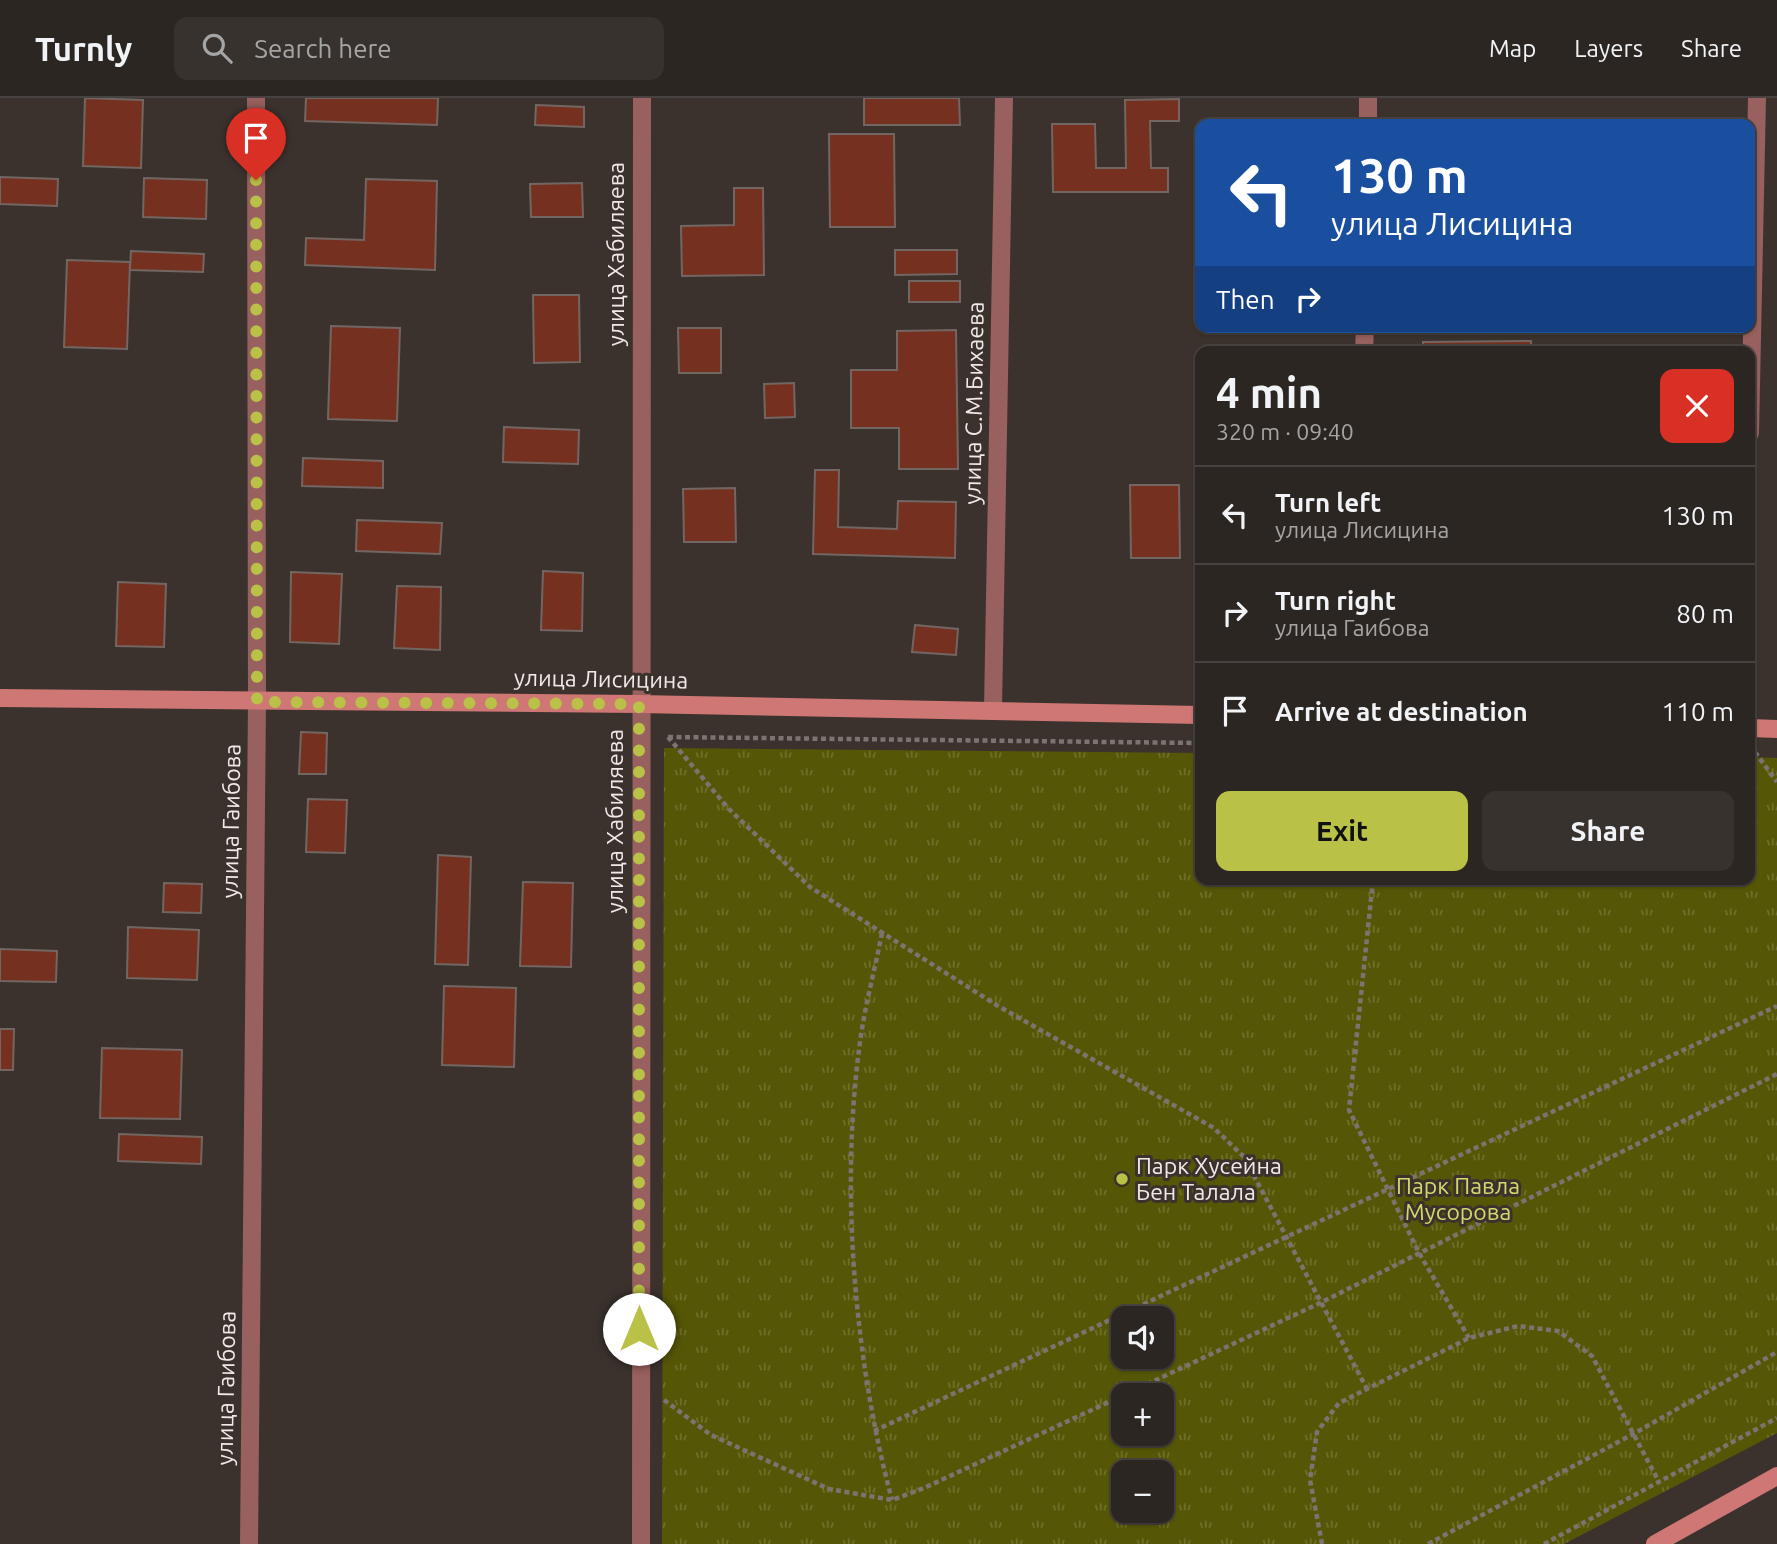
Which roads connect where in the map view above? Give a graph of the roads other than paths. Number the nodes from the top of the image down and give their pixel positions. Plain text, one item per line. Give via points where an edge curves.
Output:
1 (256, 98) edge
2 (642, 98) edge
3 (1004, 98) edge
4 (1368, 98) edge
5 (1757, 98) edge
6 (1368, 119) edge
7 (1755, 194) edge
8 (0, 698) edge
9 (257, 702) junction
10 (639, 704) junction
11 (993, 709) junction
12 (1195, 715) edge
13 (1755, 728) edge
14 (1777, 729) edge
15 (1777, 1476) edge
16 (249, 1544) edge
17 (641, 1544) edge
18 (1655, 1544) edge

1 - 9 street, улица Гаибова
2 - 10 street, улица Хабиляева
3 - 11 street, улица С.М.Бихаева
4 - 6 street
5 - 7 street
8 - 9 street, улица Лисицина
9 - 10 street, улица Лисицина
9 - 16 street, улица Гаибова
10 - 11 street, улица Лисицина
10 - 17 street, улица Хабиляева
11 - 12 street, улица Лисицина
13 - 14 street
15 - 18 street

